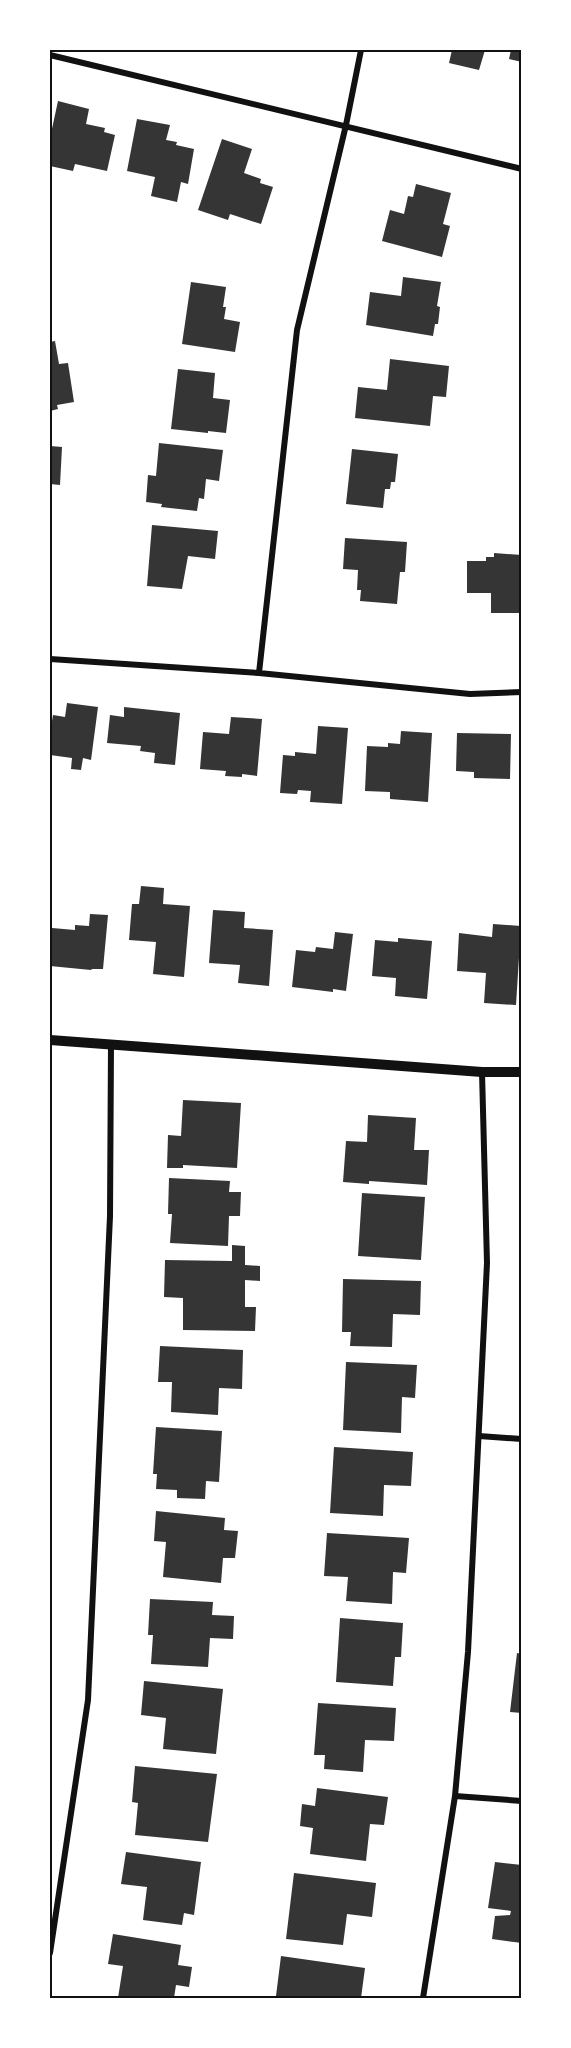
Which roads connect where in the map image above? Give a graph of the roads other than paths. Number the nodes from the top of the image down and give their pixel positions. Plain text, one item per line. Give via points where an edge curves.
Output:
1 (361, 50) edge
2 (50, 55) edge
3 (346, 125) junction
4 (522, 169) edge
5 (50, 659) edge
6 (259, 674) junction
7 (522, 692) edge
8 (50, 1040) edge
9 (111, 1044) junction
10 (482, 1071) junction
11 (522, 1072) edge
12 (479, 1436) junction
13 (522, 1439) edge
14 (455, 1796) junction
15 (522, 1801) edge
16 (50, 1953) edge
17 (423, 1998) edge

1 - 3 street
2 - 3 street
3 - 4 street
3 - 6 street via 297,330
5 - 6 street
6 - 7 street via 470,693
8 - 9 street
9 - 10 street
9 - 16 street via 110,1216 87,1700
10 - 11 street
10 - 12 street via 487,1263
12 - 13 street
12 - 14 street via 468,1652
14 - 15 street
14 - 17 street

